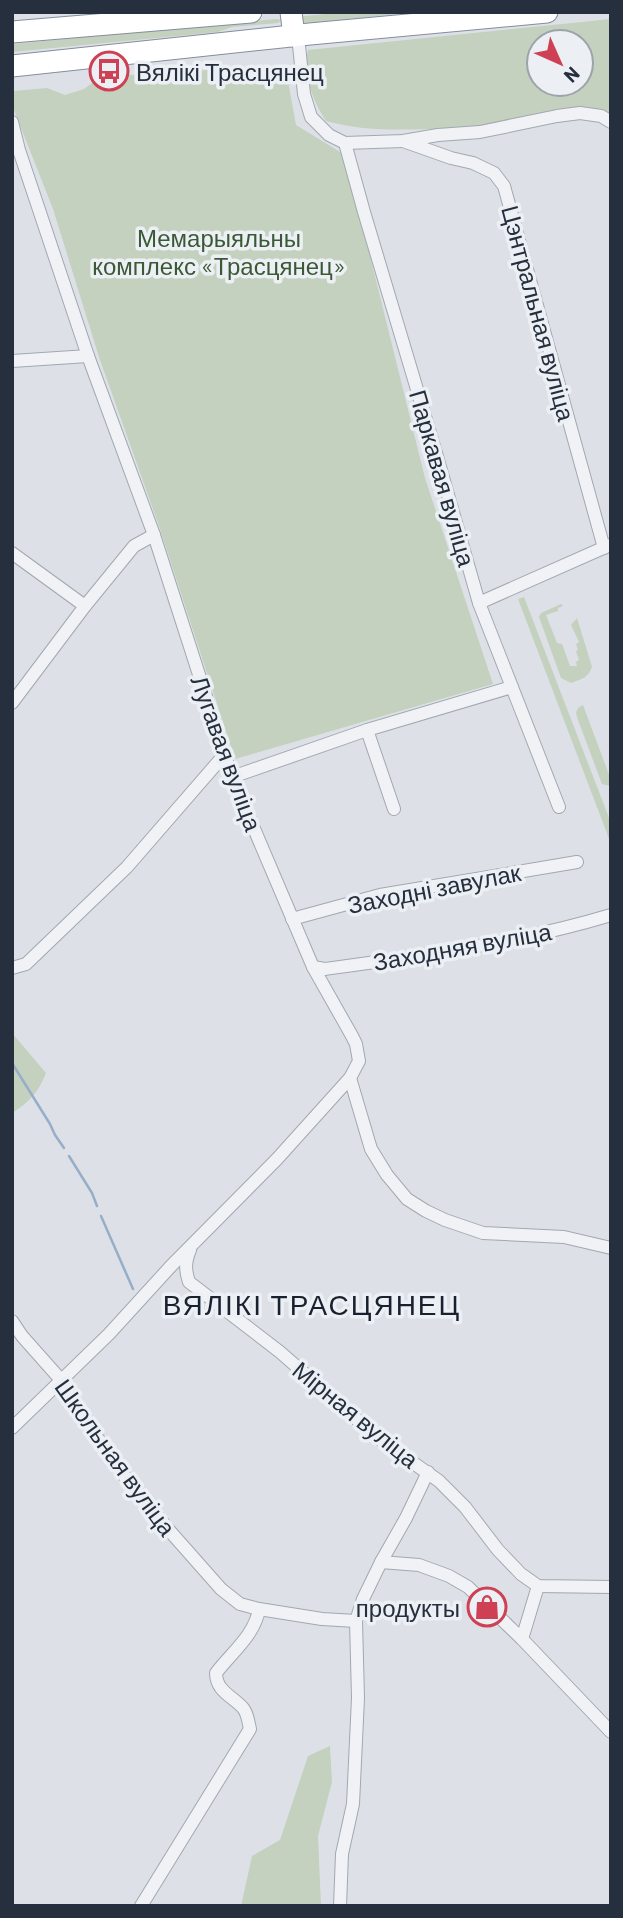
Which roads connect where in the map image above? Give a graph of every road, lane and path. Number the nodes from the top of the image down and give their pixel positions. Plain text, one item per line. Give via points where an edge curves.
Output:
1 (251, 12) edge
2 (291, 12) edge
3 (547, 12) edge
4 (12, 32) edge
5 (296, 36) junction
6 (36, 63) junction
7 (12, 66) edge
8 (12, 83) edge
9 (12, 122) edge
10 (611, 122) edge
11 (403, 141) junction
12 (345, 143) junction
13 (88, 356) junction
14 (12, 361) edge
15 (154, 535) junction
16 (607, 547) edge
17 (12, 553) edge
18 (479, 603) junction
19 (85, 606) junction
20 (512, 687) junction
21 (12, 703) edge
22 (367, 730) junction
23 (225, 754) junction
24 (232, 777) junction
25 (559, 807) dead end
26 (394, 809) dead end
27 (578, 862) dead end
28 (611, 915) edge
29 (292, 919) junction
30 (313, 967) junction
31 (12, 968) edge
32 (350, 1078) junction
33 (191, 1246) junction
34 (611, 1248) edge
35 (172, 1266) junction
36 (189, 1282) junction
37 (12, 1321) edge
38 (61, 1380) junction
39 (12, 1428) edge
40 (428, 1472) junction
41 (381, 1562) junction
42 (538, 1586) junction
43 (611, 1587) edge
44 (259, 1609) junction
45 (355, 1621) junction
46 (522, 1639) junction
47 (611, 1732) edge
48 (141, 1906) edge
49 (340, 1906) edge

1 - 4 highway
2 - 5 highway
3 - 5 highway
5 - 6 highway
5 - 12 street via 311,117
6 - 7 highway
6 - 8 highway
9 - 13 street, Лугавая вуліца
10 - 11 street, Цэнтральная вуліца via 580,113
11 - 12 street, Цэнтральная вуліца
11 - 16 street, Цэнтральная вуліца via 473,163 494,173 504,186
12 - 18 street, Паркавая вуліца
13 - 14 street
13 - 15 street, Лугавая вуліца
15 - 19 street via 134,546
15 - 23 street, Лугавая вуліца
16 - 18 street, Цэнтральная вуліца
17 - 19 street
18 - 20 street, Паркавая вуліца
19 - 21 street
20 - 22 street
20 - 25 street, Паркавая вуліца
22 - 24 street
22 - 26 street
23 - 24 street, Лугавая вуліца
23 - 31 street via 127,867 26,964
24 - 29 street, Лугавая вуліца
27 - 29 street, Заходні завулак via 380,895
28 - 30 street, Заходняя вуліца via 438,954
29 - 30 street, Лугавая вуліца
30 - 32 street via 356,1044 359,1061
32 - 33 street
32 - 34 street via 371,1149 407,1199 445,1220 483,1233 564,1237
33 - 35 street
33 - 36 street via 185,1263
35 - 36 street, Мірная вуліца
35 - 38 street
36 - 40 street, Мірная вуліца via 378,1438
37 - 38 street, Школьная вуліца
38 - 39 street
38 - 44 street, Школьная вуліца via 91,1429 167,1529 227,1594 240,1604
40 - 41 street
40 - 42 street, Мірная вуліца via 466,1507 512,1567
41 - 45 street
41 - 46 street via 419,1565 449,1576 468,1587
42 - 43 street
42 - 46 street
44 - 45 street, Школьная вуліца
44 - 48 street via 251,1631 216,1673 216,1682 243,1708 250,1729
45 - 49 street via 358,1698 353,1804 342,1854
46 - 47 street

